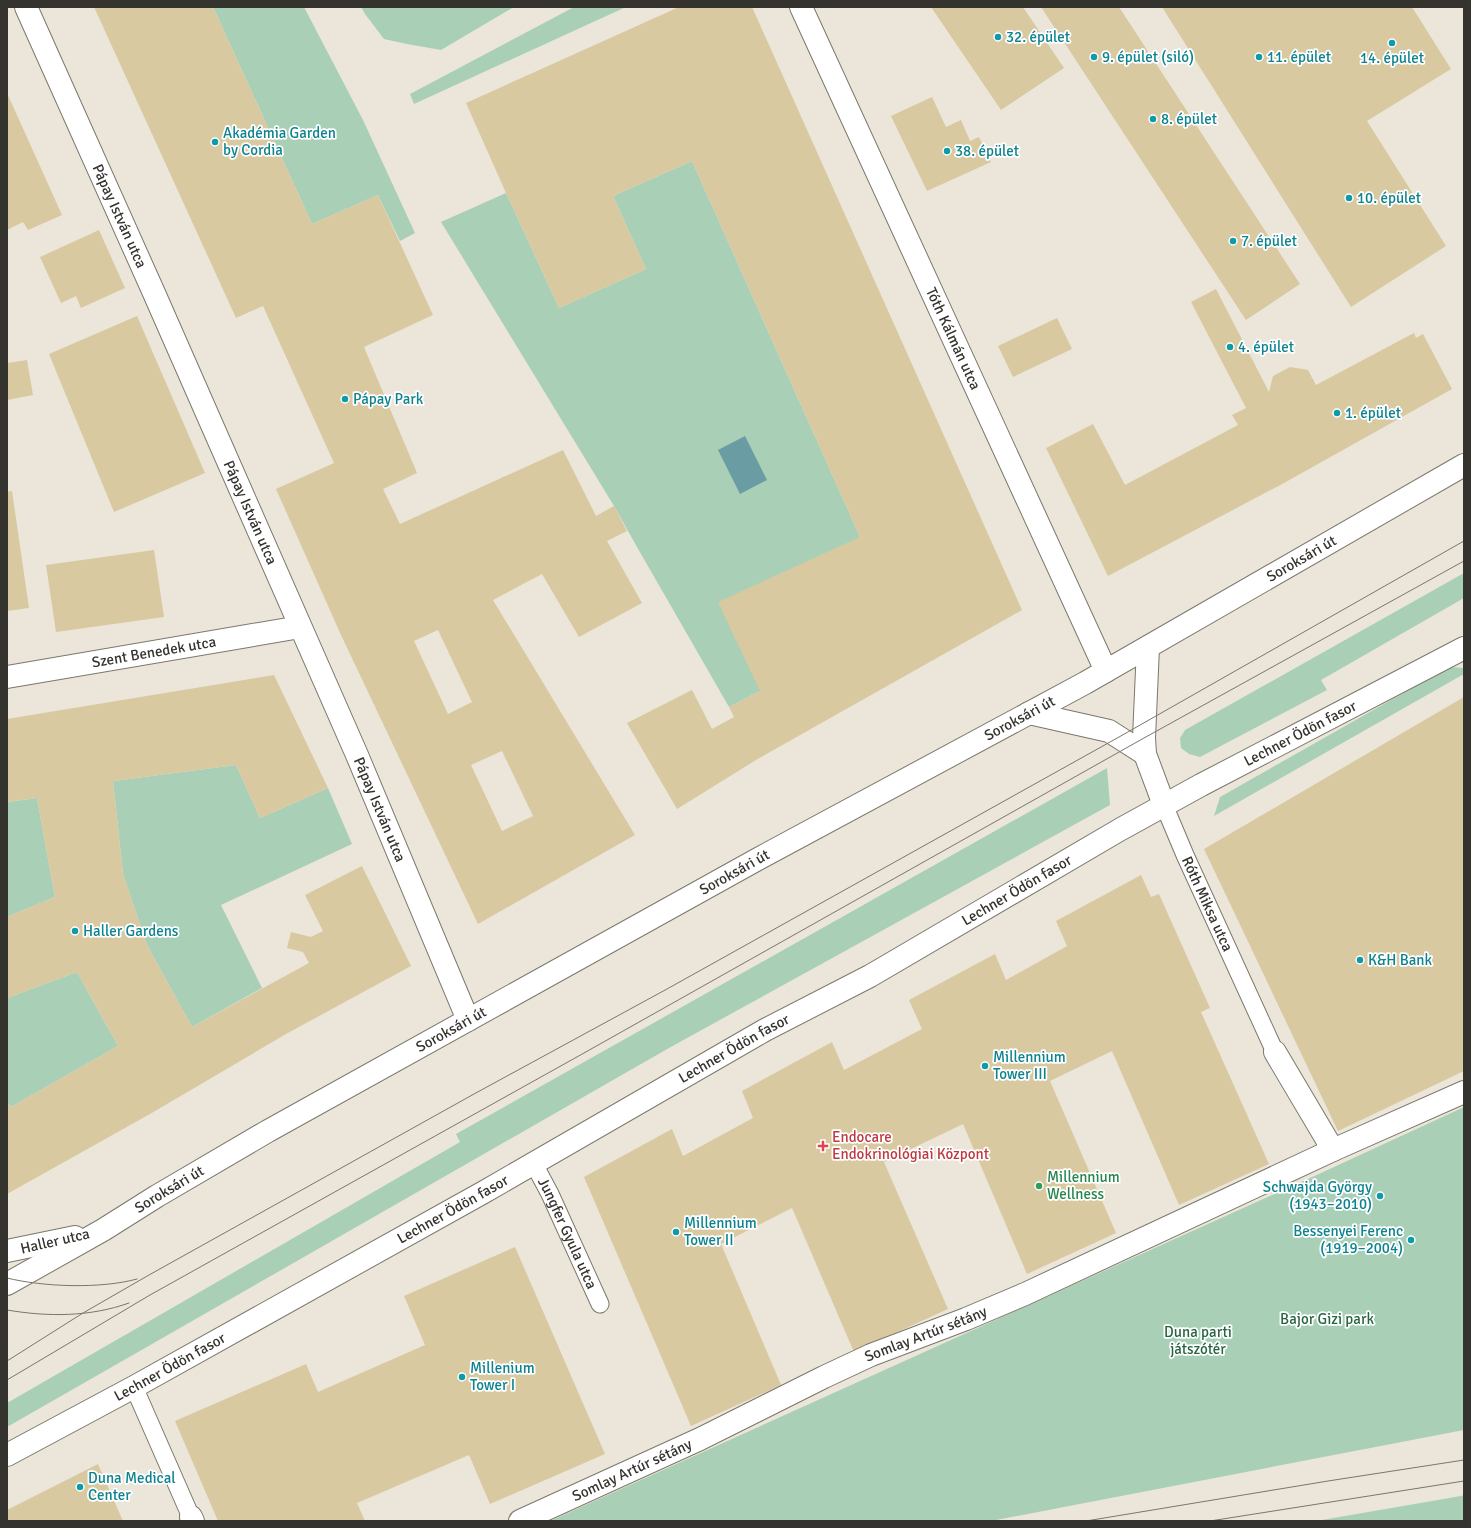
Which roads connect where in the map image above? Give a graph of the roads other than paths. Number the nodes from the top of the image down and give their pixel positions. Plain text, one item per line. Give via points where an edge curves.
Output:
1 (26, 7) edge
2 (801, 7) edge
3 (1464, 465) edge
4 (300, 627) junction
5 (1148, 647) junction
6 (1464, 648) edge
7 (1106, 671) junction
8 (7, 677) edge
9 (1030, 713) junction
10 (1145, 754) junction
11 (1164, 805) junction
12 (468, 1020) junction
13 (1275, 1052) joint
14 (1464, 1092) edge
15 (1333, 1150) junction
16 (534, 1164) junction
17 (103, 1230) junction
18 (7, 1251) edge
19 (7, 1284) edge
20 (600, 1304) dead end
21 (134, 1387) junction
22 (7, 1455) edge
23 (192, 1519) edge
24 (520, 1521) edge

1 - 4 street, Pápay István utca
2 - 7 street, Tóth Kálmán utca
3 - 5 street, Soroksári út
4 - 8 street, Szent Benedek utca
4 - 12 street, Pápay István utca via 357,755
5 - 7 street, Soroksári út
5 - 10 street, Róth Miksa utca
6 - 11 street, Lechner Ödön fasor
7 - 9 street, Soroksári út
9 - 10 street via 1109,731
9 - 12 street, Soroksári út via 758,859
10 - 11 street, Róth Miksa utca
11 - 13 lane, Róth Miksa utca
11 - 16 street, Lechner Ödön fasor via 870,976 765,1030
12 - 17 street, Soroksári út via 268,1131
13 - 15 street
14 - 15 street, Somlay Artúr sétány
15 - 24 street, Somlay Artúr sétány via 1025,1294 858,1361
16 - 20 lane, Jungfer Gyula utca
16 - 21 street, Lechner Ödön fasor
17 - 18 street, Haller utca
17 - 19 street, Soroksári út
21 - 22 street, Lechner Ödön fasor
21 - 23 lane

